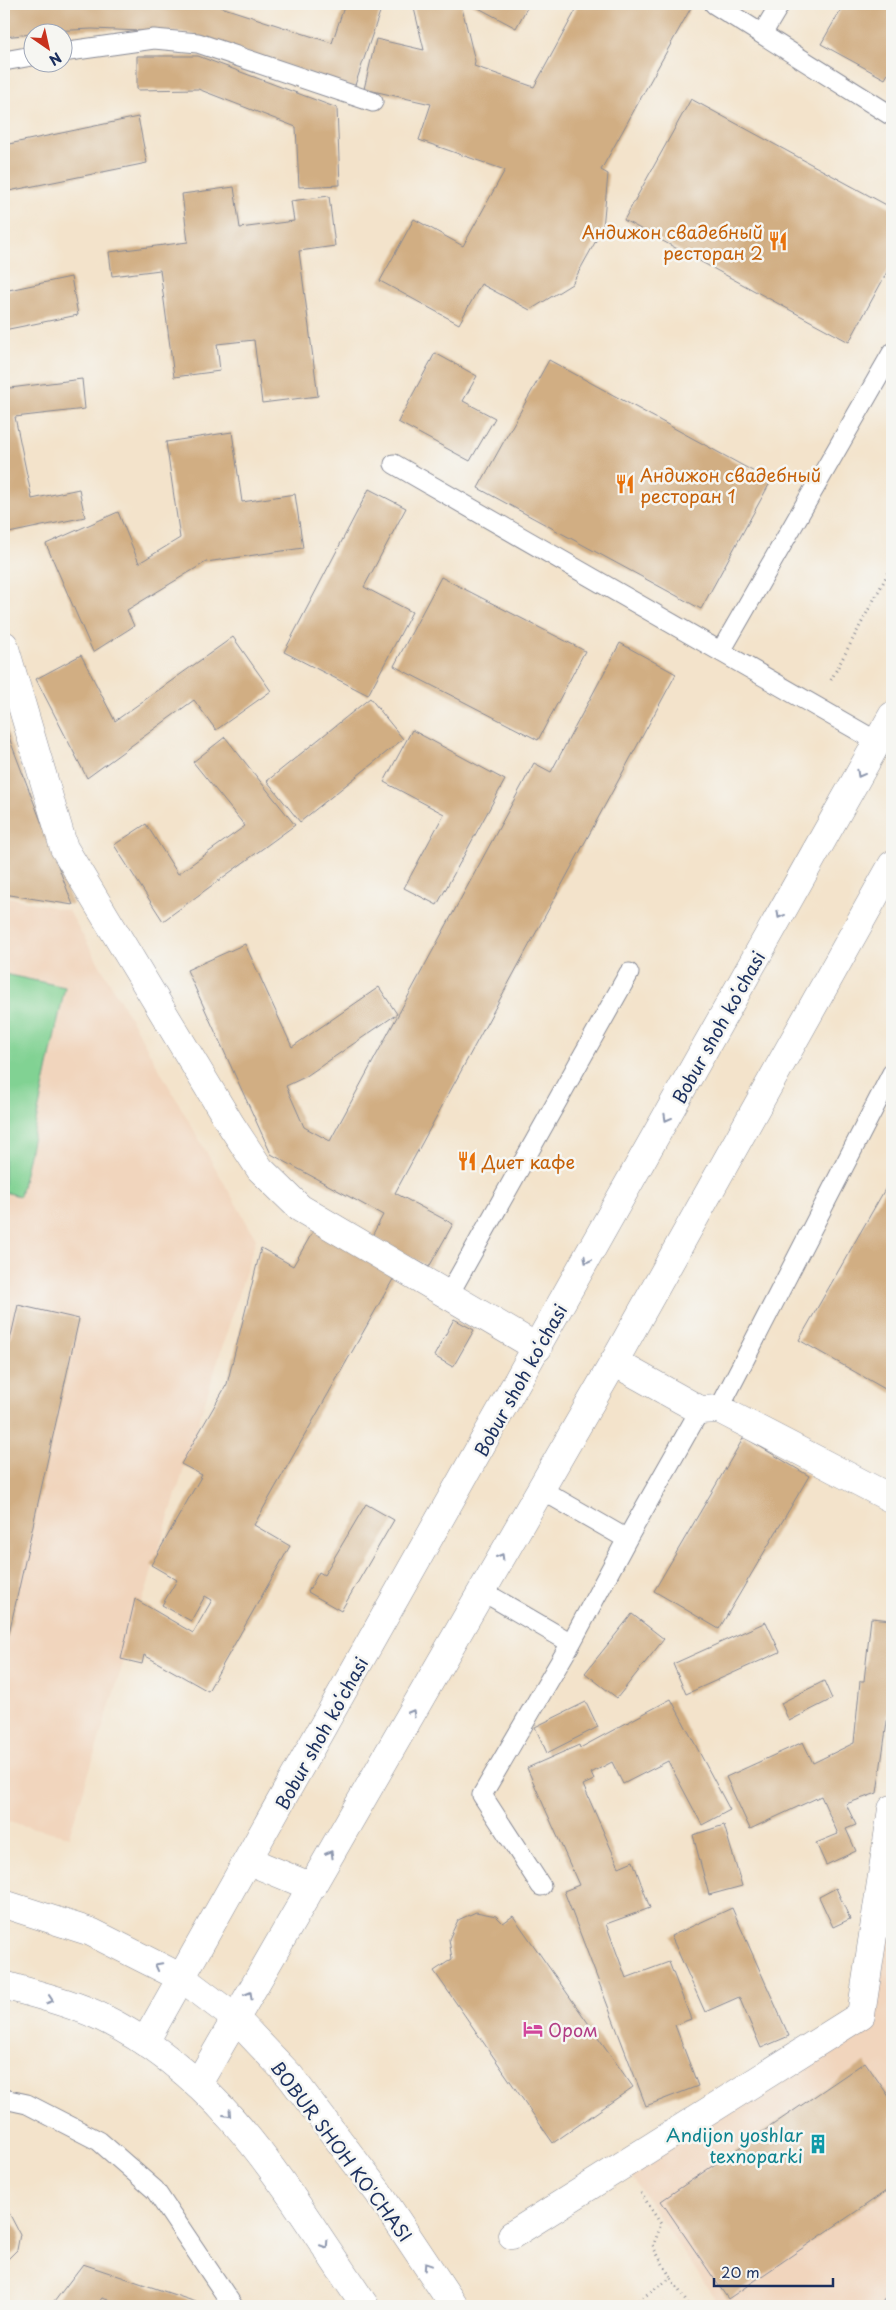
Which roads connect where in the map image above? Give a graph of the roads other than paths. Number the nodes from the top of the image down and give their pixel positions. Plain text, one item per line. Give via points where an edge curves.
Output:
1 (714, 4) edge
2 (780, 4) edge
3 (762, 34) junction
4 (72, 51) edge
5 (22, 57) edge
6 (4, 60) edge
7 (373, 102) dead end
8 (892, 116) edge
9 (892, 353) edge
10 (394, 464) dead end
11 (4, 645) edge
12 (721, 651) junction
13 (892, 716) edge
14 (878, 742) junction
15 (892, 865) edge
16 (629, 973) dead end
17 (892, 1073) edge
18 (448, 1296) junction
19 (538, 1348) junction
20 (614, 1362) junction
21 (710, 1409) junction
22 (540, 1489) junction
23 (892, 1499) edge
24 (627, 1539) junction
25 (482, 1591) junction
26 (571, 1643) junction
27 (892, 1809) edge
28 (248, 1861) junction
29 (541, 1886) dead end
30 (312, 1887) junction
31 (4, 1904) edge
32 (182, 1978) junction
33 (4, 1985) edge
34 (235, 2018) junction
35 (145, 2042) junction
36 (199, 2082) junction
37 (4, 2099) edge
38 (512, 2235) dead end
39 (233, 2306) edge
40 (365, 2306) edge
41 (454, 2306) edge

1 - 3 lane
2 - 3 lane
3 - 8 lane
4 - 7 lane via 154,39 198,43
5 - 6 lane
9 - 12 lane
10 - 12 lane
11 - 18 main road via 64,848 260,1169 300,1208
12 - 14 lane
13 - 14 main road, Bobur shoh koʻchasi
14 -> 19 main road, Bobur shoh koʻchasi
15 - 20 main road
16 - 18 lane
17 - 21 lane
18 - 19 main road
19 - 28 main road, Bobur shoh koʻchasi
20 - 21 main road
20 - 22 main road
21 - 23 main road
21 - 24 lane
22 - 24 lane
25 -> 22 main road
24 - 26 lane
25 - 26 lane
30 -> 25 main road
26 - 29 lane via 482,1795
27 - 38 main road via 861,2015
28 - 30 main road
28 - 32 main road, Bobur shoh koʻchasi
34 -> 30 main road
32 -> 31 main road, BOBUR SHOH KO'CHASI via 91,1932
32 - 34 main road, BOBUR SHOH KO'CHASI
32 - 35 main road, Bobur shoh koʻchasi
33 -> 35 main road via 100,2016
34 - 36 main road
41 -> 34 main road, BOBUR SHOH KO'CHASI via 378,2192 290,2076
35 - 36 main road
36 -> 40 main road via 271,2167
37 - 39 lane via 27,2104 98,2141 155,2190

